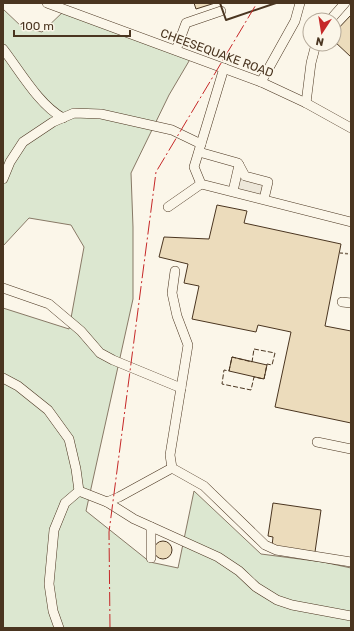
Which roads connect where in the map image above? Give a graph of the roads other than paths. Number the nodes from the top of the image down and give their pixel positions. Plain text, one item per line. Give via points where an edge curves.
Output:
1 (47, 3) edge
2 (300, 3) edge
3 (345, 3) edge
4 (221, 11) dead end
5 (337, 12) edge
6 (3, 49) edge
7 (176, 50) junction
8 (314, 52) edge
9 (224, 68) junction
10 (261, 82) junction
11 (306, 103) junction
12 (63, 118) junction
13 (351, 128) edge
14 (200, 148) junction
15 (239, 165) junction
16 (3, 180) edge
17 (201, 184) junction
18 (233, 191) junction
19 (264, 199) junction
20 (168, 207) dead end
21 (351, 222) edge
22 (175, 271) dead end
23 (3, 288) edge
24 (3, 378) edge
25 (181, 388) junction
26 (318, 442) dead end
27 (351, 449) edge
28 (172, 468) junction
29 (79, 491) junction
30 (107, 502) junction
31 (151, 527) junction
32 (151, 558) dead end
33 (351, 562) edge
34 (351, 616) edge
35 (59, 628) edge

1 - 7 street, CHEESEQUAKE ROAD
2 - 10 street via 295,21
3 - 5 street
4 - 7 street via 186,23
6 - 12 street via 42,100
7 - 9 street, CHEESEQUAKE ROAD
8 - 11 street
9 - 10 street, CHEESEQUAKE ROAD
9 - 14 street
10 - 11 street, CHEESEQUAKE ROAD
11 - 13 street, CHEESEQUAKE ROAD
12 - 14 street via 74,114 101,114 172,130
12 - 16 street via 23,142 10,162
14 - 15 street
14 - 17 street via 194,167
15 - 18 street
15 - 19 street via 245,176 268,182
17 - 18 street
17 - 20 street
18 - 19 street
19 - 21 street
22 - 25 street via 172,293 188,346
23 - 25 street via 49,304 81,331 100,353
24 - 29 street via 18,386 48,410 69,439
25 - 28 street via 170,456
26 - 27 street
28 - 30 street
28 - 33 street via 204,486 265,545 276,550
29 - 30 street
29 - 35 street via 65,504 54,530 49,584 53,611
30 - 31 street
31 - 32 street
31 - 34 street via 218,557 276,600

